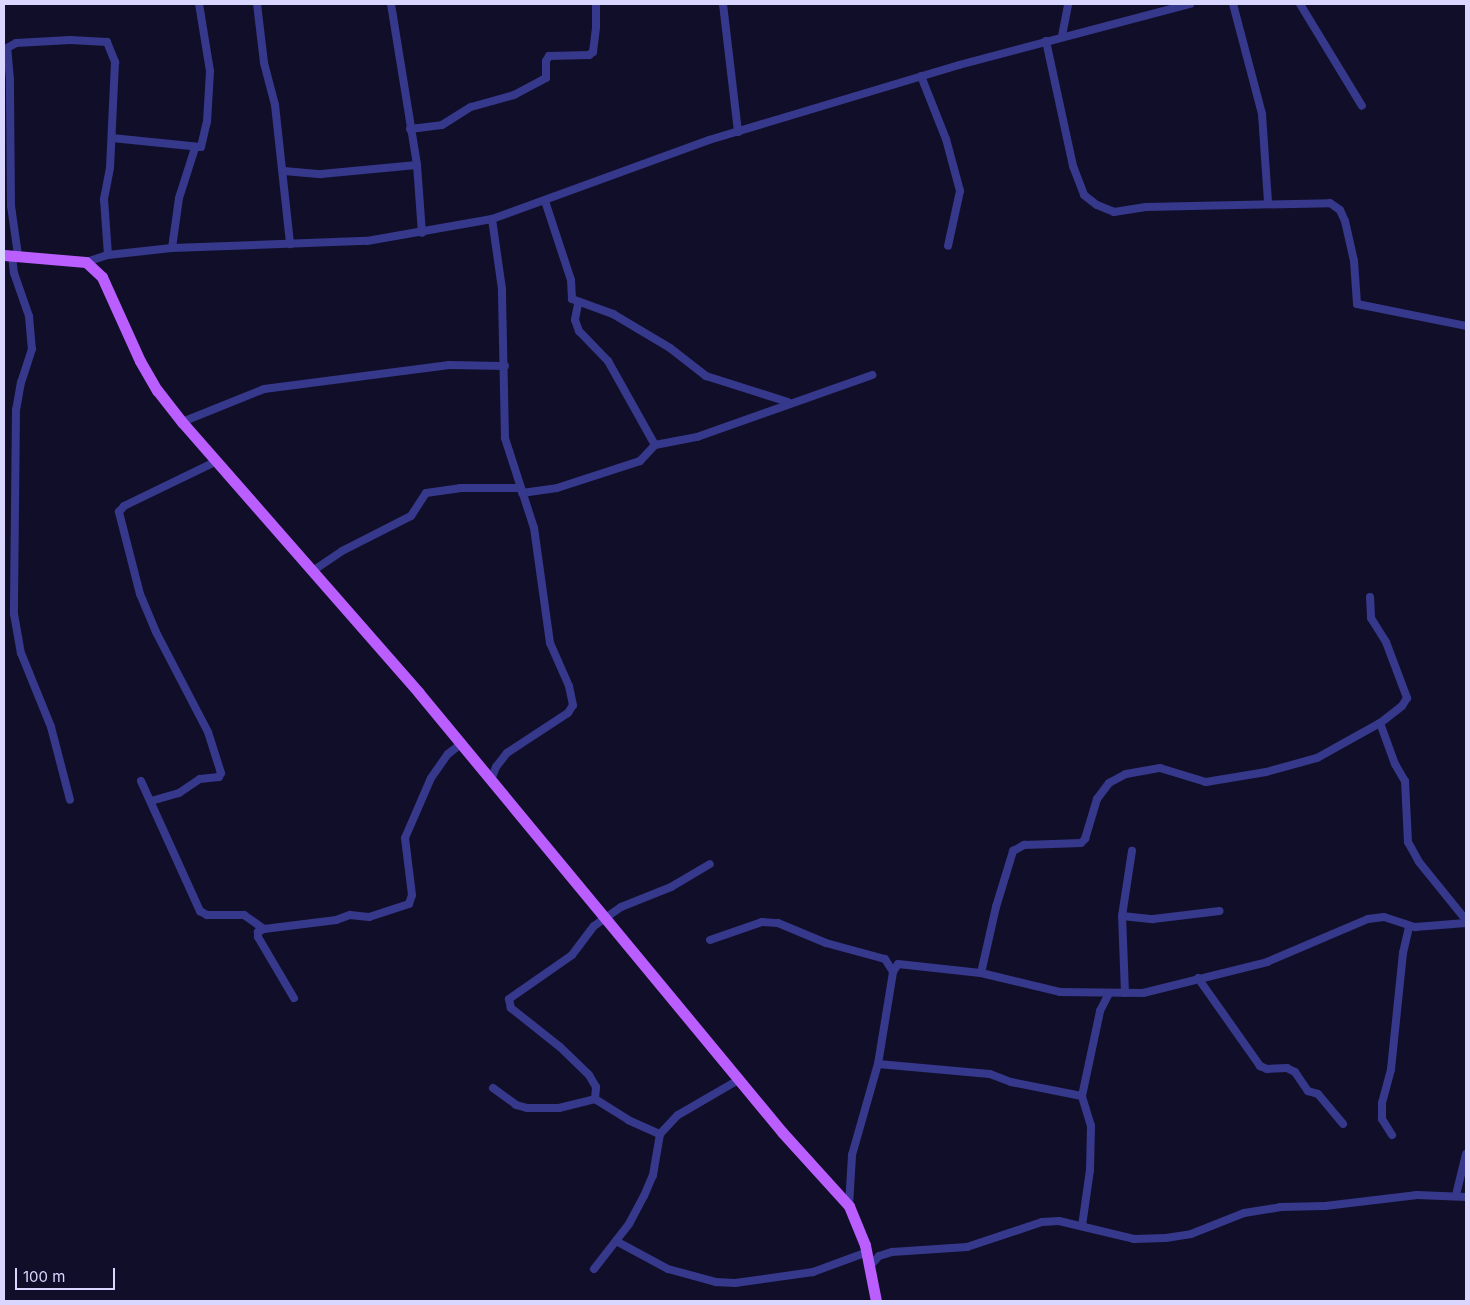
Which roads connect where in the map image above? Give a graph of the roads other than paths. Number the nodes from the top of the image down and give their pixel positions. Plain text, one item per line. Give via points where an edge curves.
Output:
1 (199, 4) edge
2 (257, 4) edge
3 (391, 4) edge
4 (596, 4) edge
5 (724, 4) edge
6 (1068, 4) edge
7 (1190, 4) edge
8 (1233, 4) edge
9 (1300, 4) edge
10 (1062, 36) junction
11 (1046, 41) junction
12 (921, 76) junction
13 (1362, 106) dead end
14 (410, 129) junction
15 (738, 132) junction
16 (112, 138) junction
17 (195, 148) junction
18 (417, 165) junction
19 (284, 171) junction
20 (545, 201) junction
21 (1268, 203) junction
22 (492, 219) junction
23 (422, 233) junction
24 (290, 244) junction
25 (948, 246) dead end
26 (172, 248) junction
27 (11, 255) edge
28 (108, 255) junction
29 (86, 262) junction
30 (578, 304) junction
31 (1466, 326) edge
32 (504, 366) junction
33 (872, 375) dead end
34 (788, 402) junction
35 (182, 422) junction
36 (655, 445) junction
37 (216, 461) junction
38 (521, 490) junction
39 (314, 570) junction
40 (1370, 597) dead end
41 (1380, 723) junction
42 (461, 744) junction
43 (491, 780) junction
44 (142, 781) dead end
45 (70, 800) dead end
46 (151, 801) junction
47 (1132, 851) dead end
48 (710, 864) dead end
49 (1220, 911) dead end
50 (1122, 916) junction
51 (606, 920) junction
52 (1466, 922) edge
53 (1409, 927) junction
54 (264, 929) junction
55 (710, 940) dead end
56 (893, 972) junction
57 (981, 973) junction
58 (1198, 978) junction
59 (1109, 993) junction
60 (1125, 993) junction
61 (294, 998) dead end
62 (878, 1064) junction
63 (740, 1079) junction
64 (493, 1088) dead end
65 (1082, 1096) junction
66 (595, 1099) junction
67 (1343, 1124) dead end
68 (660, 1134) junction
69 (1392, 1135) dead end
70 (1466, 1154) edge
71 (1456, 1195) junction
72 (1466, 1197) edge
73 (848, 1206) junction
74 (1082, 1226) junction
75 (616, 1241) junction
76 (867, 1252) junction
77 (870, 1266) junction
78 (594, 1269) dead end
79 (876, 1301) edge

1 - 17 street via 209,63 210,98 204,140 201,147
2 - 19 street
3 - 14 street
4 - 14 street via 593,52 549,56 546,78 514,95 471,108 442,125
5 - 15 street
6 - 10 street
7 - 10 street
8 - 21 street via 1262,114
9 - 13 street
10 - 11 street
11 - 12 street
11 - 21 street via 1073,166 1084,195 1096,205 1114,212
12 - 15 street
12 - 25 street via 946,139 960,191
14 - 18 street
15 - 20 street via 592,181
16 - 17 street
16 - 27 street via 115,62 107,42 40,41 16,43 7,48
16 - 28 street via 104,199
17 - 26 street via 179,198
18 - 19 street via 321,174
18 - 23 street
19 - 24 street
20 - 22 street
20 - 30 street via 571,280 572,299
21 - 31 street via 1320,202 1337,206 1347,230 1355,268 1355,300 1360,306
22 - 23 street
22 - 32 street via 502,289
23 - 24 street via 367,241
24 - 26 street
26 - 28 street
27 - 29 main road
27 - 45 street via 29,316 32,349 20,382 16,410 14,614 21,653 51,727
28 - 29 street
29 - 35 main road via 102,277 140,360 157,390
30 - 34 street via 613,314 670,348 706,376
30 - 36 street via 576,325 608,361
32 - 35 street via 449,365 264,388
32 - 38 street via 504,431
33 - 34 street
34 - 36 street via 697,437
35 - 37 main road
36 - 38 street via 640,461 558,488
37 - 39 main road
37 - 46 street via 124,506 119,512 140,594 208,732 221,773 219,777 200,779 178,793
38 - 39 street via 460,488 426,493 411,516 342,551
38 - 43 street via 534,528 550,643 569,686 573,705 568,713 507,753
39 - 42 main road
40 - 41 street via 1371,618 1386,642 1407,698
41 - 52 street via 1405,781 1410,848
41 - 57 street via 1317,758 1266,772 1206,782 1160,768 1126,774 1109,783 1097,799 1081,843 1024,845 1013,851
42 - 43 main road
42 - 54 street via 448,754 432,778 405,838 412,895 409,904 369,917 350,915 336,920
43 - 51 main road
44 - 46 street
46 - 54 street via 200,911 244,915
47 - 50 street
48 - 51 street via 671,887 621,907
49 - 50 street via 1153,919
50 - 60 street
51 - 63 main road
51 - 66 street via 594,926 572,955 509,1002 511,1008 560,1046 589,1075 596,1088
52 - 53 street
53 - 58 street via 1384,917 1368,919 1267,962
53 - 69 street via 1403,953 1391,1069 1382,1103 1383,1124
54 - 61 street via 258,932 258,937
55 - 56 street via 762,922 778,923 826,943 885,960
56 - 57 street via 904,963
56 - 62 street
57 - 59 street via 1060,992
58 - 60 street via 1154,990
58 - 67 street via 1260,1066 1266,1069 1287,1068 1295,1072 1308,1091 1318,1094
59 - 60 street
59 - 65 street via 1100,1011
62 - 65 street via 990,1074 1011,1082
62 - 73 street via 852,1155
63 - 68 street via 678,1115
63 - 73 main road
64 - 66 street via 516,1105 527,1108 559,1108
65 - 74 street via 1091,1126 1090,1170
66 - 68 street via 640,1127
68 - 75 street via 654,1175 629,1224
70 - 71 street
71 - 72 street
71 - 74 street via 1408,1196 1338,1205 1280,1206 1244,1213 1191,1234 1166,1238 1134,1239
73 - 76 main road
74 - 77 street via 1059,1221 1042,1222 967,1248 892,1252 880,1256
75 - 76 street via 668,1269 716,1282 735,1283 814,1272
75 - 78 street
76 - 77 main road
77 - 79 main road

